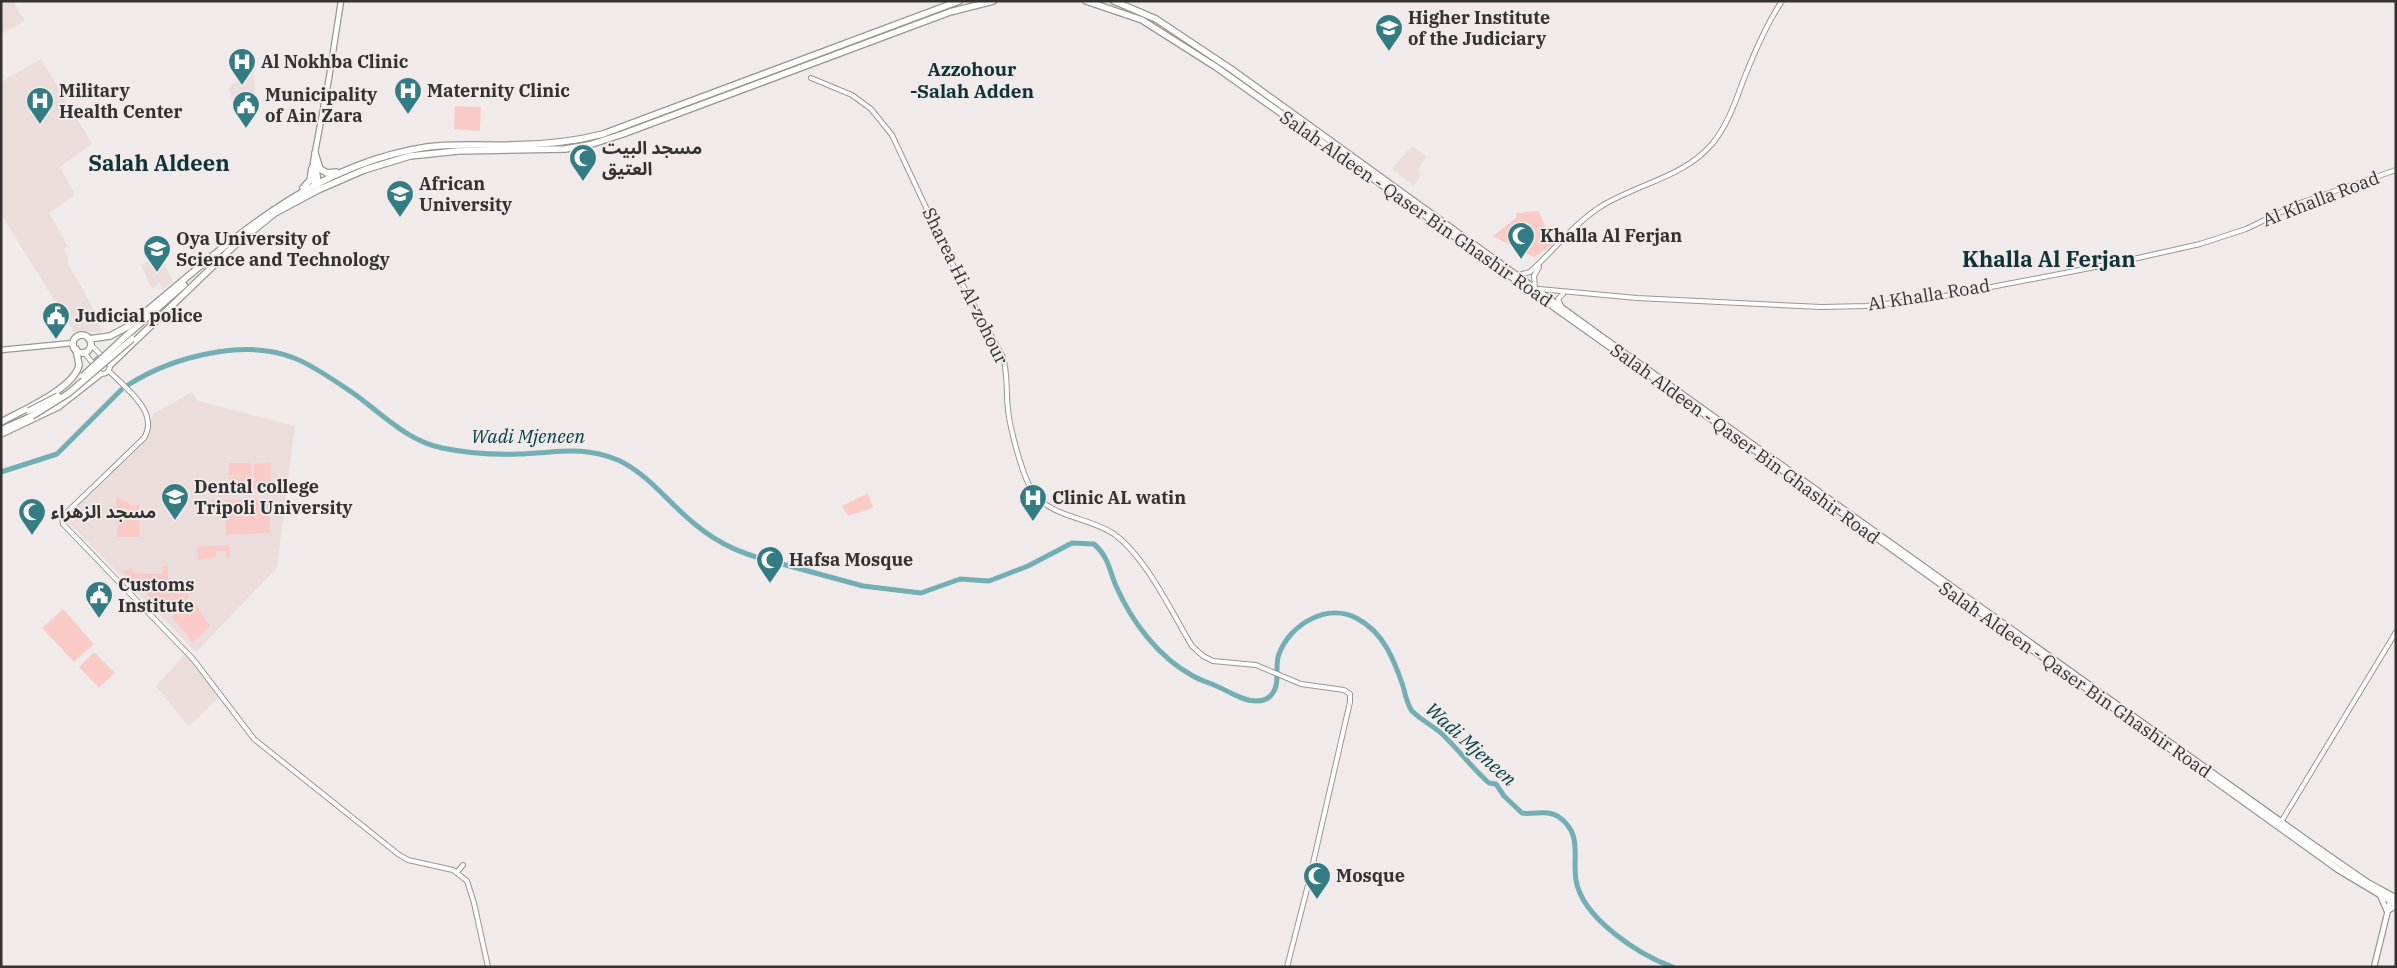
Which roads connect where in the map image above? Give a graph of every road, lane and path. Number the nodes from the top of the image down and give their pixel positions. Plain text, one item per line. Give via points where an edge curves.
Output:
1 (341, 1) edge
2 (959, 1) edge
3 (992, 1) edge
4 (1086, 1) edge
5 (1114, 1) edge
6 (1782, 1) edge
7 (811, 78) dead end
8 (674, 112) junction
9 (1321, 132) junction
10 (1317, 139) junction
11 (1337, 148) junction
12 (315, 153) junction
13 (312, 168) junction
14 (2396, 170) edge
15 (343, 172) junction
16 (316, 187) junction
17 (297, 193) junction
18 (1545, 259) junction
19 (198, 268) junction
20 (205, 273) junction
21 (1517, 275) junction
22 (1536, 289) junction
23 (1565, 294) junction
24 (1561, 307) junction
25 (130, 337) junction
26 (90, 342) junction
27 (74, 347) junction
28 (1, 350) edge
29 (84, 352) junction
30 (104, 358) junction
31 (94, 365) junction
32 (110, 368) junction
33 (100, 374) junction
34 (30, 413) junction
35 (1, 422) edge
36 (1, 426) edge
37 (1, 430) edge
38 (1, 434) edge
39 (1974, 605) junction
40 (2396, 632) edge
41 (2281, 822) junction
42 (463, 865) dead end
43 (457, 872) junction
44 (2366, 884) junction
45 (2380, 895) junction
46 (2394, 901) edge
47 (2387, 911) junction
48 (488, 967) edge
49 (1287, 967) edge
50 (2374, 967) edge

1 - 12 main road
2 - 8 highway
3 - 8 highway via 906,28
4 - 10 highway, Salah Aldeen - Qaser Bin Ghashir Road via 1151,25
5 - 9 highway via 1138,10 1195,43
6 - 18 street via 1730,115 1712,144 1681,169 1598,208
7 - 49 street, Sharea Hi Al-zohour via 852,95 880,119 896,140 956,271 1003,357 1009,414 1029,485 1039,500 1052,510 1107,530 1126,543 1192,646 1202,656 1219,662 1256,665 1301,684 1344,690 1350,694
8 - 15 highway via 576,140 428,147 380,157
8 - 16 highway via 612,138 583,146 448,151 410,156
9 - 10 highway via 1322,137
9 - 11 highway
10 - 11 highway, Salah Aldeen - Qaser Bin Ghashir Road
11 - 21 highway
11 - 39 highway, Salah Aldeen - Qaser Bin Ghashir Road
12 - 13 main road
12 - 15 highway via 322,171
12 - 16 main road
13 - 16 main road
13 - 17 highway via 309,182
14 - 23 street, Al Khalla Road via 2300,203 2246,228 2200,244 1929,299 1821,307
15 - 16 highway
16 - 17 highway
16 - 20 highway via 269,218
17 - 19 highway via 254,222
18 - 21 street via 1528,273
18 - 22 street via 1534,274
19 - 25 highway via 194,276
19 - 26 highway via 123,330
20 - 25 highway
20 - 32 highway
21 - 22 highway
22 - 23 street, Al Khalla Road
22 - 24 highway
23 - 24 street via 1558,299
24 - 39 highway
25 - 34 highway, bridge via 69,389
26 - 27 highway via 86,336 80,335 75,338
26 - 29 highway
26 - 30 street
27 - 28 main road
27 - 29 highway
27 - 35 highway via 80,365 72,378 55,392
29 - 31 street
30 - 31 street
30 - 32 street
31 - 33 street
32 - 33 street
32 - 43 street via 145,410 148,431 62,517 63,524 193,660 254,739 398,854 408,860
33 - 38 highway via 58,407
34 - 36 highway
34 - 37 highway
39 - 41 highway
39 - 44 highway, Salah Aldeen - Qaser Bin Ghashir Road
40 - 41 street
41 - 44 highway
42 - 43 street
43 - 48 street via 470,887
44 - 45 highway, Salah Aldeen - Qaser Bin Ghashir Road
44 - 46 highway
45 - 46 highway, Salah Aldeen - Qaser Bin Ghashir Road
45 - 47 main road
46 - 47 main road
47 - 50 main road

